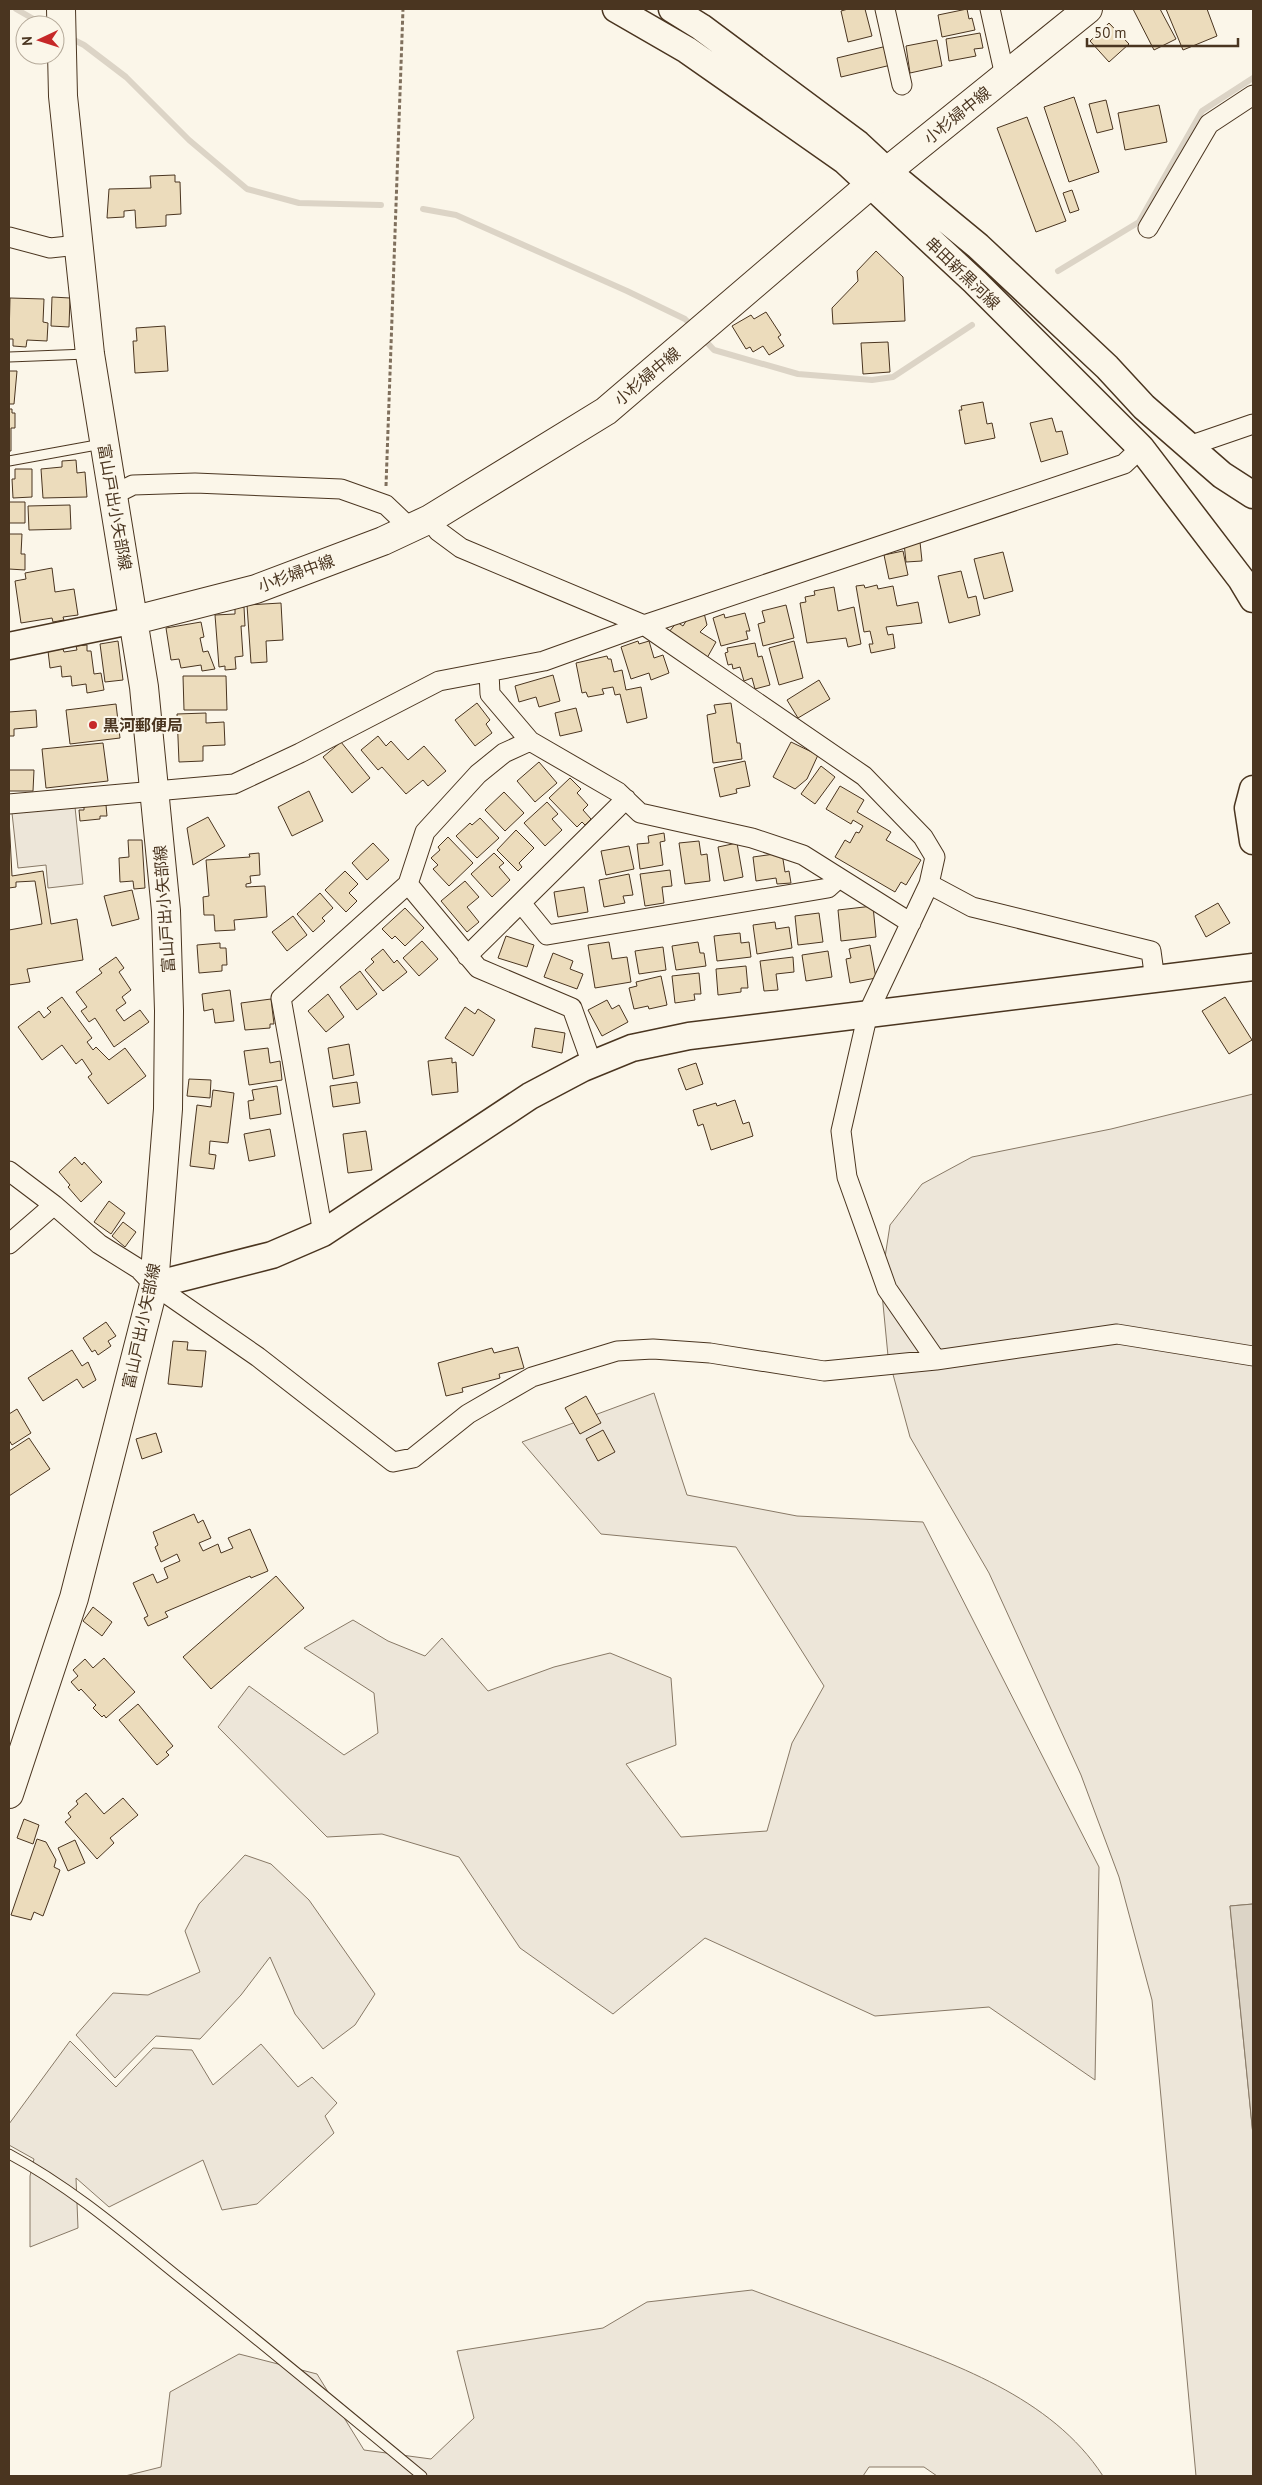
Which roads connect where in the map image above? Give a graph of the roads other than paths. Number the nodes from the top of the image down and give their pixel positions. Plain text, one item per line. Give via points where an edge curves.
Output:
1 (616, 9) edge
2 (672, 9) edge
3 (885, 9) edge
4 (990, 9) edge
5 (1088, 9) edge
6 (61, 13) edge
7 (1005, 76) junction
8 (902, 84) dead end
9 (1253, 95) edge
10 (879, 178) junction
11 (1148, 228) dead end
12 (9, 237) edge
13 (78, 245) junction
14 (90, 354) junction
15 (9, 357) edge
16 (1253, 424) edge
17 (105, 444) junction
18 (1189, 446) junction
19 (1141, 448) junction
20 (9, 461) edge
21 (1253, 494) edge
22 (113, 495) junction
23 (420, 524) junction
24 (1253, 599) edge
25 (134, 620) junction
26 (644, 625) junction
27 (9, 646) edge
28 (488, 672) junction
29 (530, 741) junction
30 (1253, 789) edge
31 (155, 792) junction
32 (626, 799) junction
33 (9, 804) edge
34 (1253, 841) edge
35 (839, 878) junction
36 (408, 884) junction
37 (929, 884) junction
38 (521, 903) junction
39 (911, 923) junction
40 (467, 956) junction
41 (1253, 967) edge
42 (1155, 980) junction
43 (868, 1013) junction
44 (592, 1064) junction
45 (9, 1171) edge
46 (54, 1205) junction
47 (323, 1232) junction
48 (9, 1244) edge
49 (154, 1285) junction
50 (1253, 1356) edge
51 (936, 1360) junction
52 (9, 1794) edge
53 (9, 2154) edge
54 (422, 2476) edge

1 - 10 main road, 串田新黒河線 via 696,56 844,160
2 - 10 main road, 串田新黒河線 via 701,26 846,135
3 - 8 street
4 - 7 street
5 - 7 main road, 小杉婦中線
6 - 13 main road, 富山戸出小矢部線 via 63,96
7 - 10 main road, 小杉婦中線
9 - 11 street via 1209,124
10 - 18 main road, 串田新黒河線 via 978,246 1144,407
10 - 19 main road, 串田新黒河線 via 975,282
10 - 23 main road, 小杉婦中線 via 606,411
12 - 13 street via 50,248
13 - 14 main road, 富山戸出小矢部線
14 - 15 lane
14 - 17 main road, 富山戸出小矢部線
16 - 18 street
17 - 20 lane
17 - 22 main road, 富山戸出小矢部線
18 - 21 main road, 串田新黒河線 via 1222,475
19 - 24 main road, 串田新黒河線 via 1242,579
19 - 26 street via 1124,464
22 - 23 street via 133,485 195,483 341,489 386,506
22 - 25 main road, 富山戸出小矢部線
23 - 25 main road, 小杉婦中線 via 256,589
23 - 26 street via 438,531 461,548
25 - 27 main road
25 - 31 main road, 富山戸出小矢部線
26 - 28 street via 544,661
26 - 37 street via 864,776 923,837 935,857
28 - 29 street via 490,694
28 - 31 street via 438,681 234,784
29 - 32 street
29 - 36 street via 504,753 478,774 425,832
30 - 34 main road via 1248,808
31 - 33 street
31 - 49 main road, 富山戸出小矢部線 via 166,911 169,1011 168,1109
32 - 35 street via 640,813 752,838 804,855
32 - 38 street
35 - 38 street via 828,888 547,935
35 - 39 street
36 - 40 street
36 - 47 street via 281,998
37 - 39 street
37 - 42 street via 972,907 1151,951
38 - 40 street
39 - 43 street
40 - 44 street via 478,968 572,1008
41 - 42 main road
42 - 43 main road
43 - 44 main road via 689,1036 632,1048
43 - 51 street via 841,1130 846,1177 887,1289
44 - 47 main road via 530,1096
45 - 46 street
46 - 48 street
46 - 49 street via 98,1244 139,1269
47 - 49 main road via 272,1255
49 - 51 street via 258,1357 393,1462 413,1458 468,1414 532,1377 617,1351 710,1352 824,1371
49 - 52 main road, 富山戸出小矢部線 via 74,1598
50 - 51 street via 1117,1334
53 - 54 lane via 40,2170 138,2244

